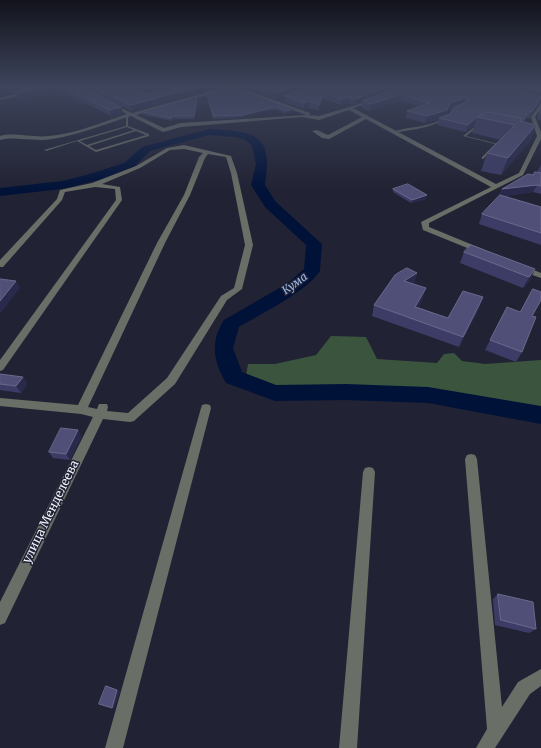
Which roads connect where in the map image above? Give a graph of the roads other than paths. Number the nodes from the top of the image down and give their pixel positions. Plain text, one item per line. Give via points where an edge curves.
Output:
1 (113, 121) edge
2 (128, 121) edge
3 (141, 121) edge
4 (243, 121) edge
5 (359, 121) edge
6 (373, 121) edge
7 (441, 121) edge
8 (533, 121) edge
9 (483, 125) edge
10 (127, 126) junction
11 (137, 130) junction
12 (0, 131) edge
13 (315, 131) dead end
14 (394, 132) junction
15 (7, 136) junction
16 (532, 136) edge
17 (539, 137) junction
18 (0, 138) edge
19 (78, 141) junction
20 (87, 146) junction
21 (45, 150) dead end
22 (207, 152) junction
23 (483, 158) dead end
24 (94, 185) junction
25 (494, 186) junction
26 (492, 257) edge
27 (0, 265) edge
28 (513, 265) edge
29 (541, 276) edge
30 (0, 367) edge
31 (0, 402) edge
32 (206, 408) dead end
33 (81, 410) junction
34 (101, 410) junction
35 (471, 459) dead end
36 (370, 472) dead end
37 (0, 618) edge
38 (541, 677) edge
39 (496, 732) junction
40 (114, 748) edge
41 (348, 748) edge
42 (485, 748) edge

1 - 15 street via 50,138
2 - 10 lane
3 - 4 street via 163,130
5 - 13 street via 329,137
6 - 14 street
7 - 14 lane
8 - 17 street
9 - 23 lane via 477,126 464,136 497,144
10 - 11 lane
10 - 19 lane
11 - 20 lane
11 - 20 lane via 148,135 96,151
12 - 15 street
14 - 25 street
15 - 18 street
16 - 17 lane
17 - 25 street via 524,174
19 - 20 lane
19 - 21 lane
22 - 24 street via 184,147 169,149 138,167
22 - 33 street via 202,157 187,195 161,243
22 - 34 street via 228,156 234,173 249,245 238,289 224,298 171,381 130,418
24 - 27 street via 62,191 60,199
24 - 30 street via 118,188 119,200
25 - 26 street via 425,222 426,228 436,234
28 - 29 street
31 - 33 street
32 - 40 street
33 - 34 street
34 - 37 street, улица Менделеева
35 - 39 street
36 - 41 street
38 - 39 street via 524,688
39 - 42 street

